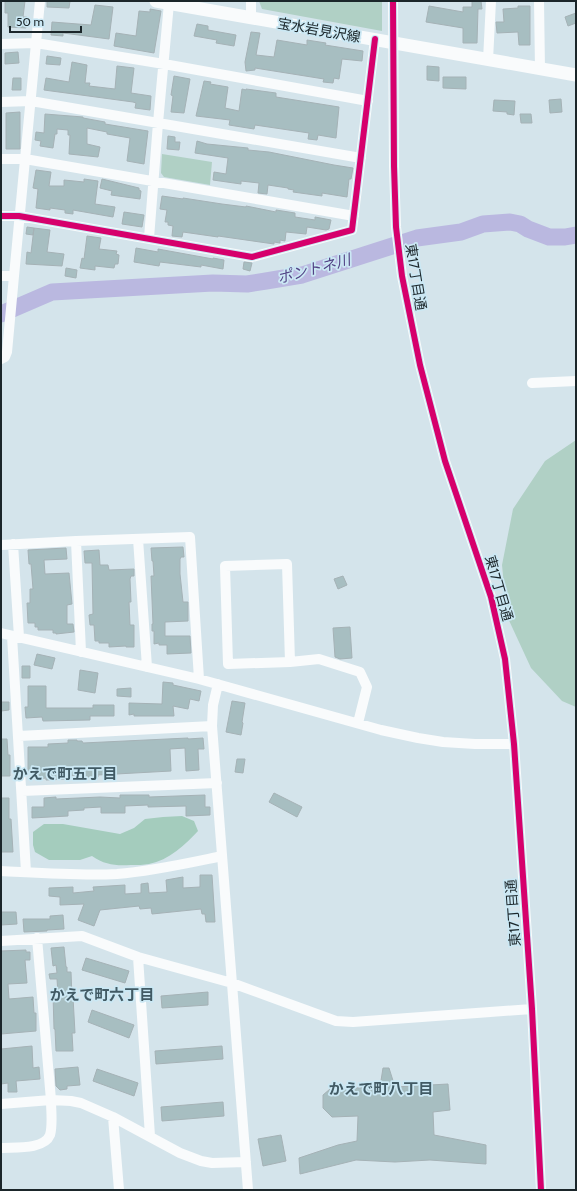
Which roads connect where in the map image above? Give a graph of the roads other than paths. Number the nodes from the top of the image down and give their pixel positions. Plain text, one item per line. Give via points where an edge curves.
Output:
1 (40, 1) edge
2 (251, 1) edge
3 (392, 1) edge
4 (491, 1) edge
5 (538, 1) edge
6 (163, 2) edge
7 (187, 4) edge
8 (251, 18) junction
9 (375, 40) junction
10 (36, 43) junction
11 (393, 43) junction
12 (1, 44) edge
13 (488, 60) junction
14 (164, 64) junction
15 (540, 69) junction
16 (576, 75) edge
17 (31, 101) junction
18 (368, 101) junction
19 (1, 102) edge
20 (158, 123) junction
21 (361, 158) junction
22 (25, 159) junction
23 (1, 160) edge
24 (153, 180) junction
25 (1, 216) edge
26 (19, 216) junction
27 (354, 216) junction
28 (149, 238) junction
29 (1, 276) edge
30 (14, 276) junction
31 (1, 359) edge
32 (576, 381) edge
33 (532, 383) dead end
34 (138, 539) junction
35 (76, 541) junction
36 (13, 544) junction
37 (1, 545) edge
38 (1, 633) edge
39 (15, 637) junction
40 (81, 652) junction
41 (290, 662) junction
42 (147, 667) junction
43 (199, 679) junction
44 (218, 684) junction
45 (358, 723) junction
46 (212, 726) junction
47 (19, 736) junction
48 (514, 744) junction
49 (217, 783) junction
50 (22, 791) junction
51 (222, 856) junction
52 (1, 871) edge
53 (26, 872) junction
54 (37, 938) junction
55 (1, 941) edge
56 (138, 957) junction
57 (232, 984) junction
58 (532, 1009) junction
59 (51, 1100) junction
60 (1, 1104) edge
61 (113, 1117) junction
62 (150, 1136) junction
63 (1, 1148) edge
64 (246, 1162) junction
65 (119, 1190) edge
66 (248, 1190) edge
67 (541, 1190) edge

1 - 10 street
2 - 8 street
3 - 11 street, 東17丁目通
4 - 13 street
5 - 15 street
6 - 7 main road, 宝水岩見沢線
6 - 14 street
7 - 8 main road, 宝水岩見沢線
8 - 9 main road, 宝水岩見沢線
9 - 11 main road, 宝水岩見沢線
9 - 18 street
10 - 12 street
10 - 14 street
10 - 17 street
11 - 13 main road, 宝水岩見沢線
11 - 48 street, 東17丁目通 via 396,227 402,276 420,365 445,461 491,597 505,659
13 - 15 main road, 宝水岩見沢線
14 - 18 street
14 - 20 street
15 - 16 main road, 宝水岩見沢線
17 - 19 street
17 - 20 street
17 - 22 street
18 - 21 street
20 - 21 street
20 - 24 street
21 - 27 street
22 - 23 street
22 - 24 street
22 - 26 street
24 - 27 street
24 - 28 street
25 - 26 street
26 - 28 street
26 - 30 street
27 - 28 street via 352,230 252,257
29 - 30 street
30 - 31 street via 8,352
32 - 33 street
34 - 35 street
34 - 42 street
34 - 43 street via 190,537
35 - 36 street
35 - 40 street
36 - 37 street
36 - 39 street
38 - 39 street
39 - 40 street
39 - 47 street
40 - 42 street
41 - 41 street via 287,564 225,566 228,664
41 - 45 street via 319,659 360,672 367,687
42 - 43 street
43 - 44 street
44 - 45 street
44 - 46 street
45 - 48 street via 443,742
46 - 47 street
46 - 49 street
47 - 50 street
48 - 58 street, 東17丁目通
49 - 50 street
49 - 51 street
50 - 53 street
51 - 53 street via 176,866 118,874
51 - 57 street
52 - 53 street
54 - 55 street
54 - 56 street via 82,936
54 - 59 street
56 - 57 street
56 - 62 street
57 - 58 street via 336,1022
57 - 64 street
58 - 67 street, 東17丁目通
59 - 60 street
59 - 61 street via 81,1103
59 - 63 street via 50,1135 42,1144
61 - 62 street
61 - 65 street
62 - 64 street via 180,1153 201,1161
64 - 66 street

